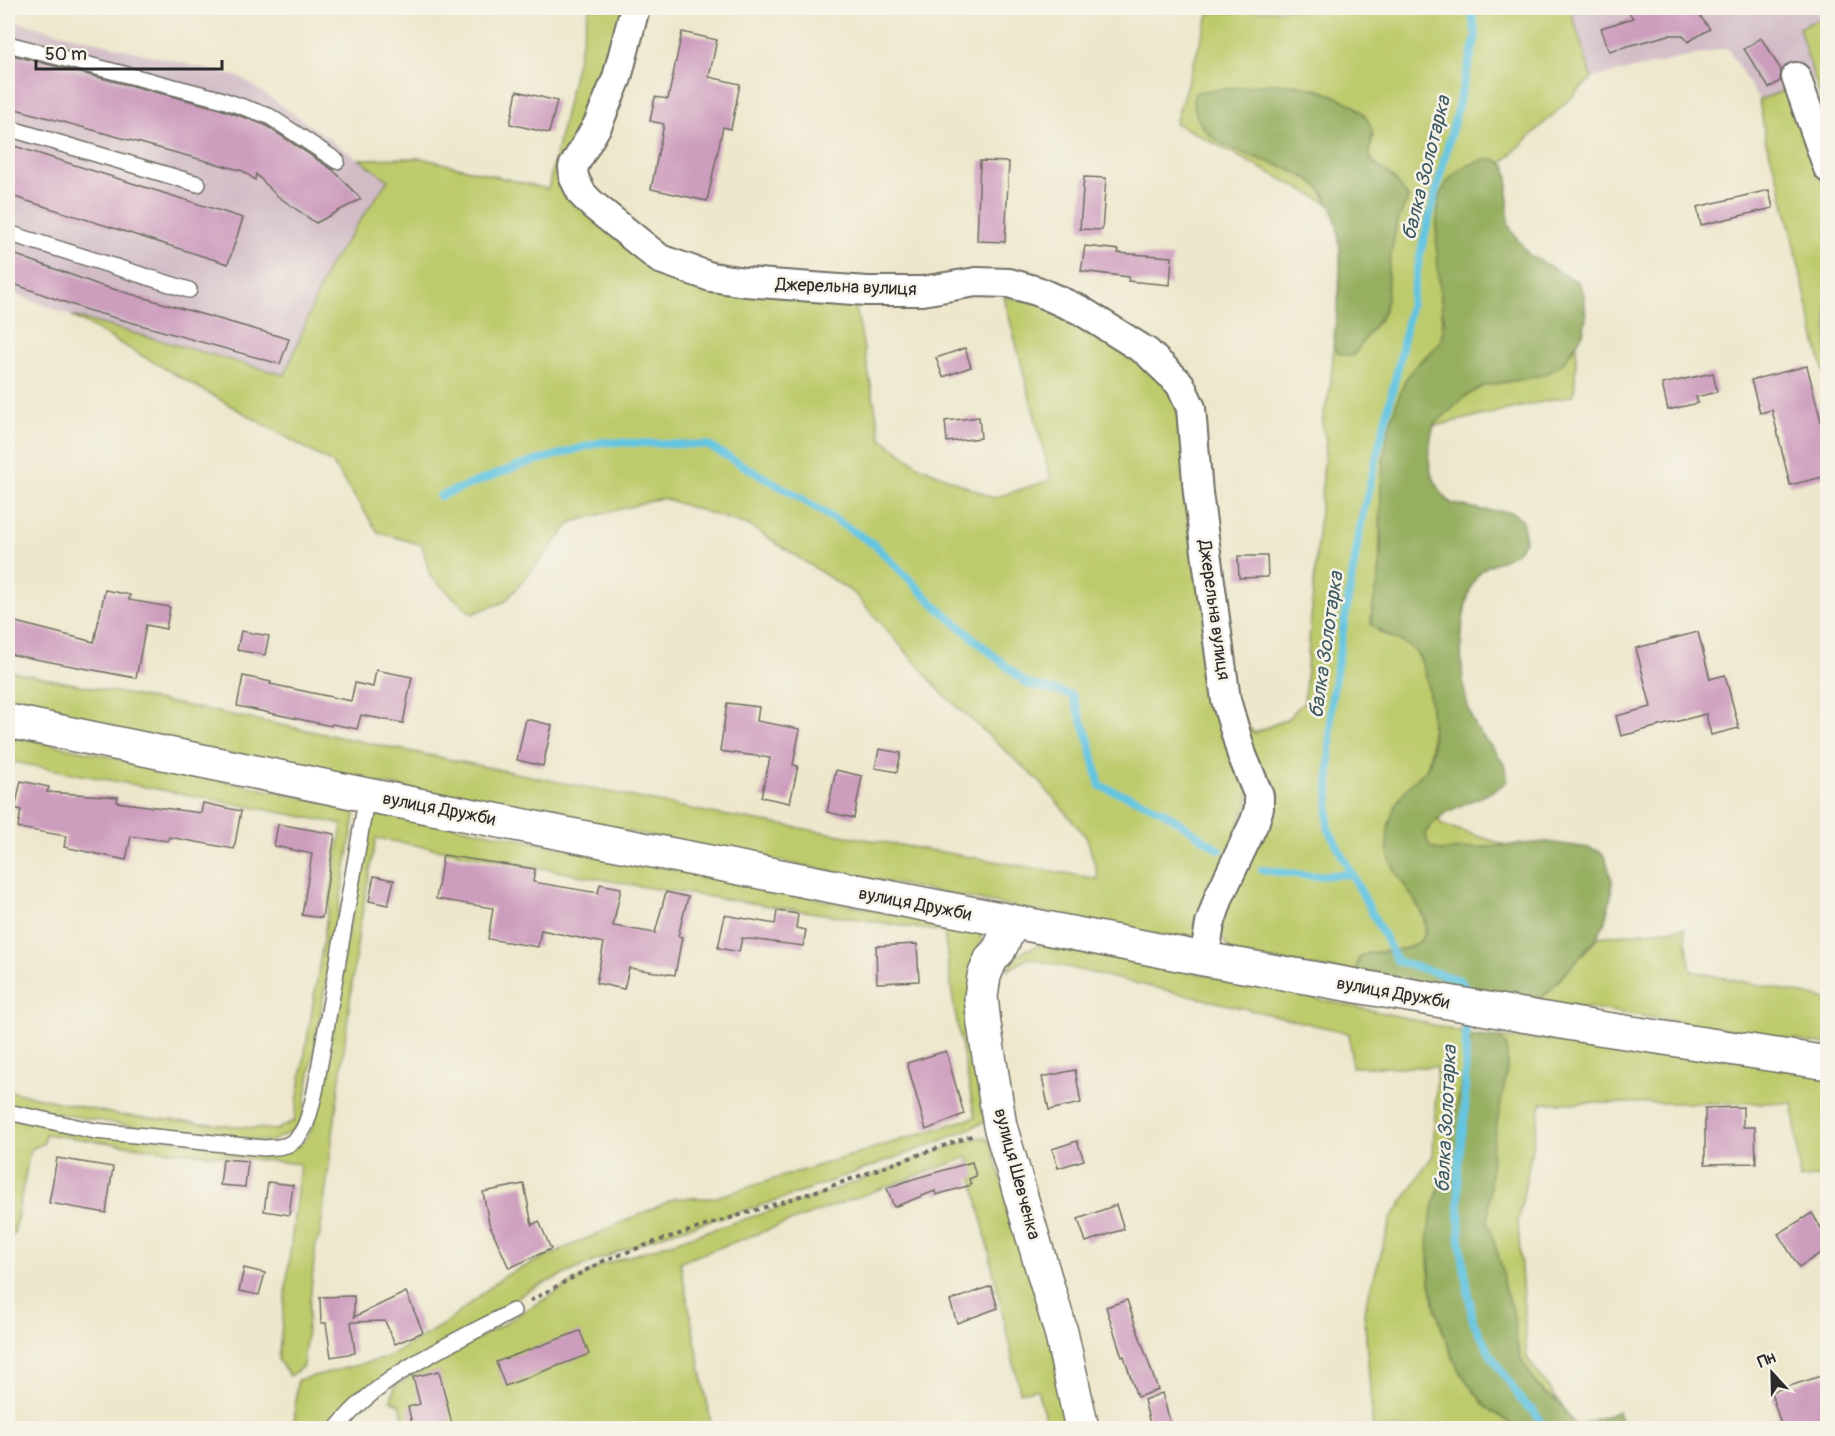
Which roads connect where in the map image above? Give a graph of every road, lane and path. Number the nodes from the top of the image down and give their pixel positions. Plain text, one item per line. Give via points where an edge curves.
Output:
1 (635, 8) edge
2 (8, 44) edge
3 (1796, 77) dead end
4 (8, 128) edge
5 (337, 161) dead end
6 (1827, 168) edge
7 (198, 184) dead end
8 (8, 232) edge
9 (189, 290) dead end
10 (8, 721) edge
11 (367, 795) junction
12 (1012, 923) junction
13 (1204, 959) junction
14 (1827, 1064) edge
15 (8, 1112) edge
16 (1000, 1126) junction
17 (513, 1311) joint
18 (337, 1428) edge
19 (1082, 1428) edge

1 - 13 street, Джерельна вулиця via 618,78 573,167 574,178 593,205 660,259 711,277 867,291 922,291 976,282 1009,283 1080,310 1148,352 1180,384 1191,408 1198,494 1226,700 1259,796 1255,821 1219,897
2 - 5 lane via 220,99 269,116
3 - 6 street
4 - 7 lane
8 - 9 lane
10 - 11 street, вулиця Дружби
11 - 12 street, вулиця Дружби
11 - 15 lane via 315,1092 298,1137 287,1145 264,1148 95,1131
12 - 13 street, вулиця Дружби
12 - 16 street, вулиця Шевченка via 991,959 981,997
13 - 14 street, вулиця Дружби
16 - 17 path via 603,1261
16 - 19 street, вулиця Шевченка via 1061,1332
17 - 18 lane via 379,1387

